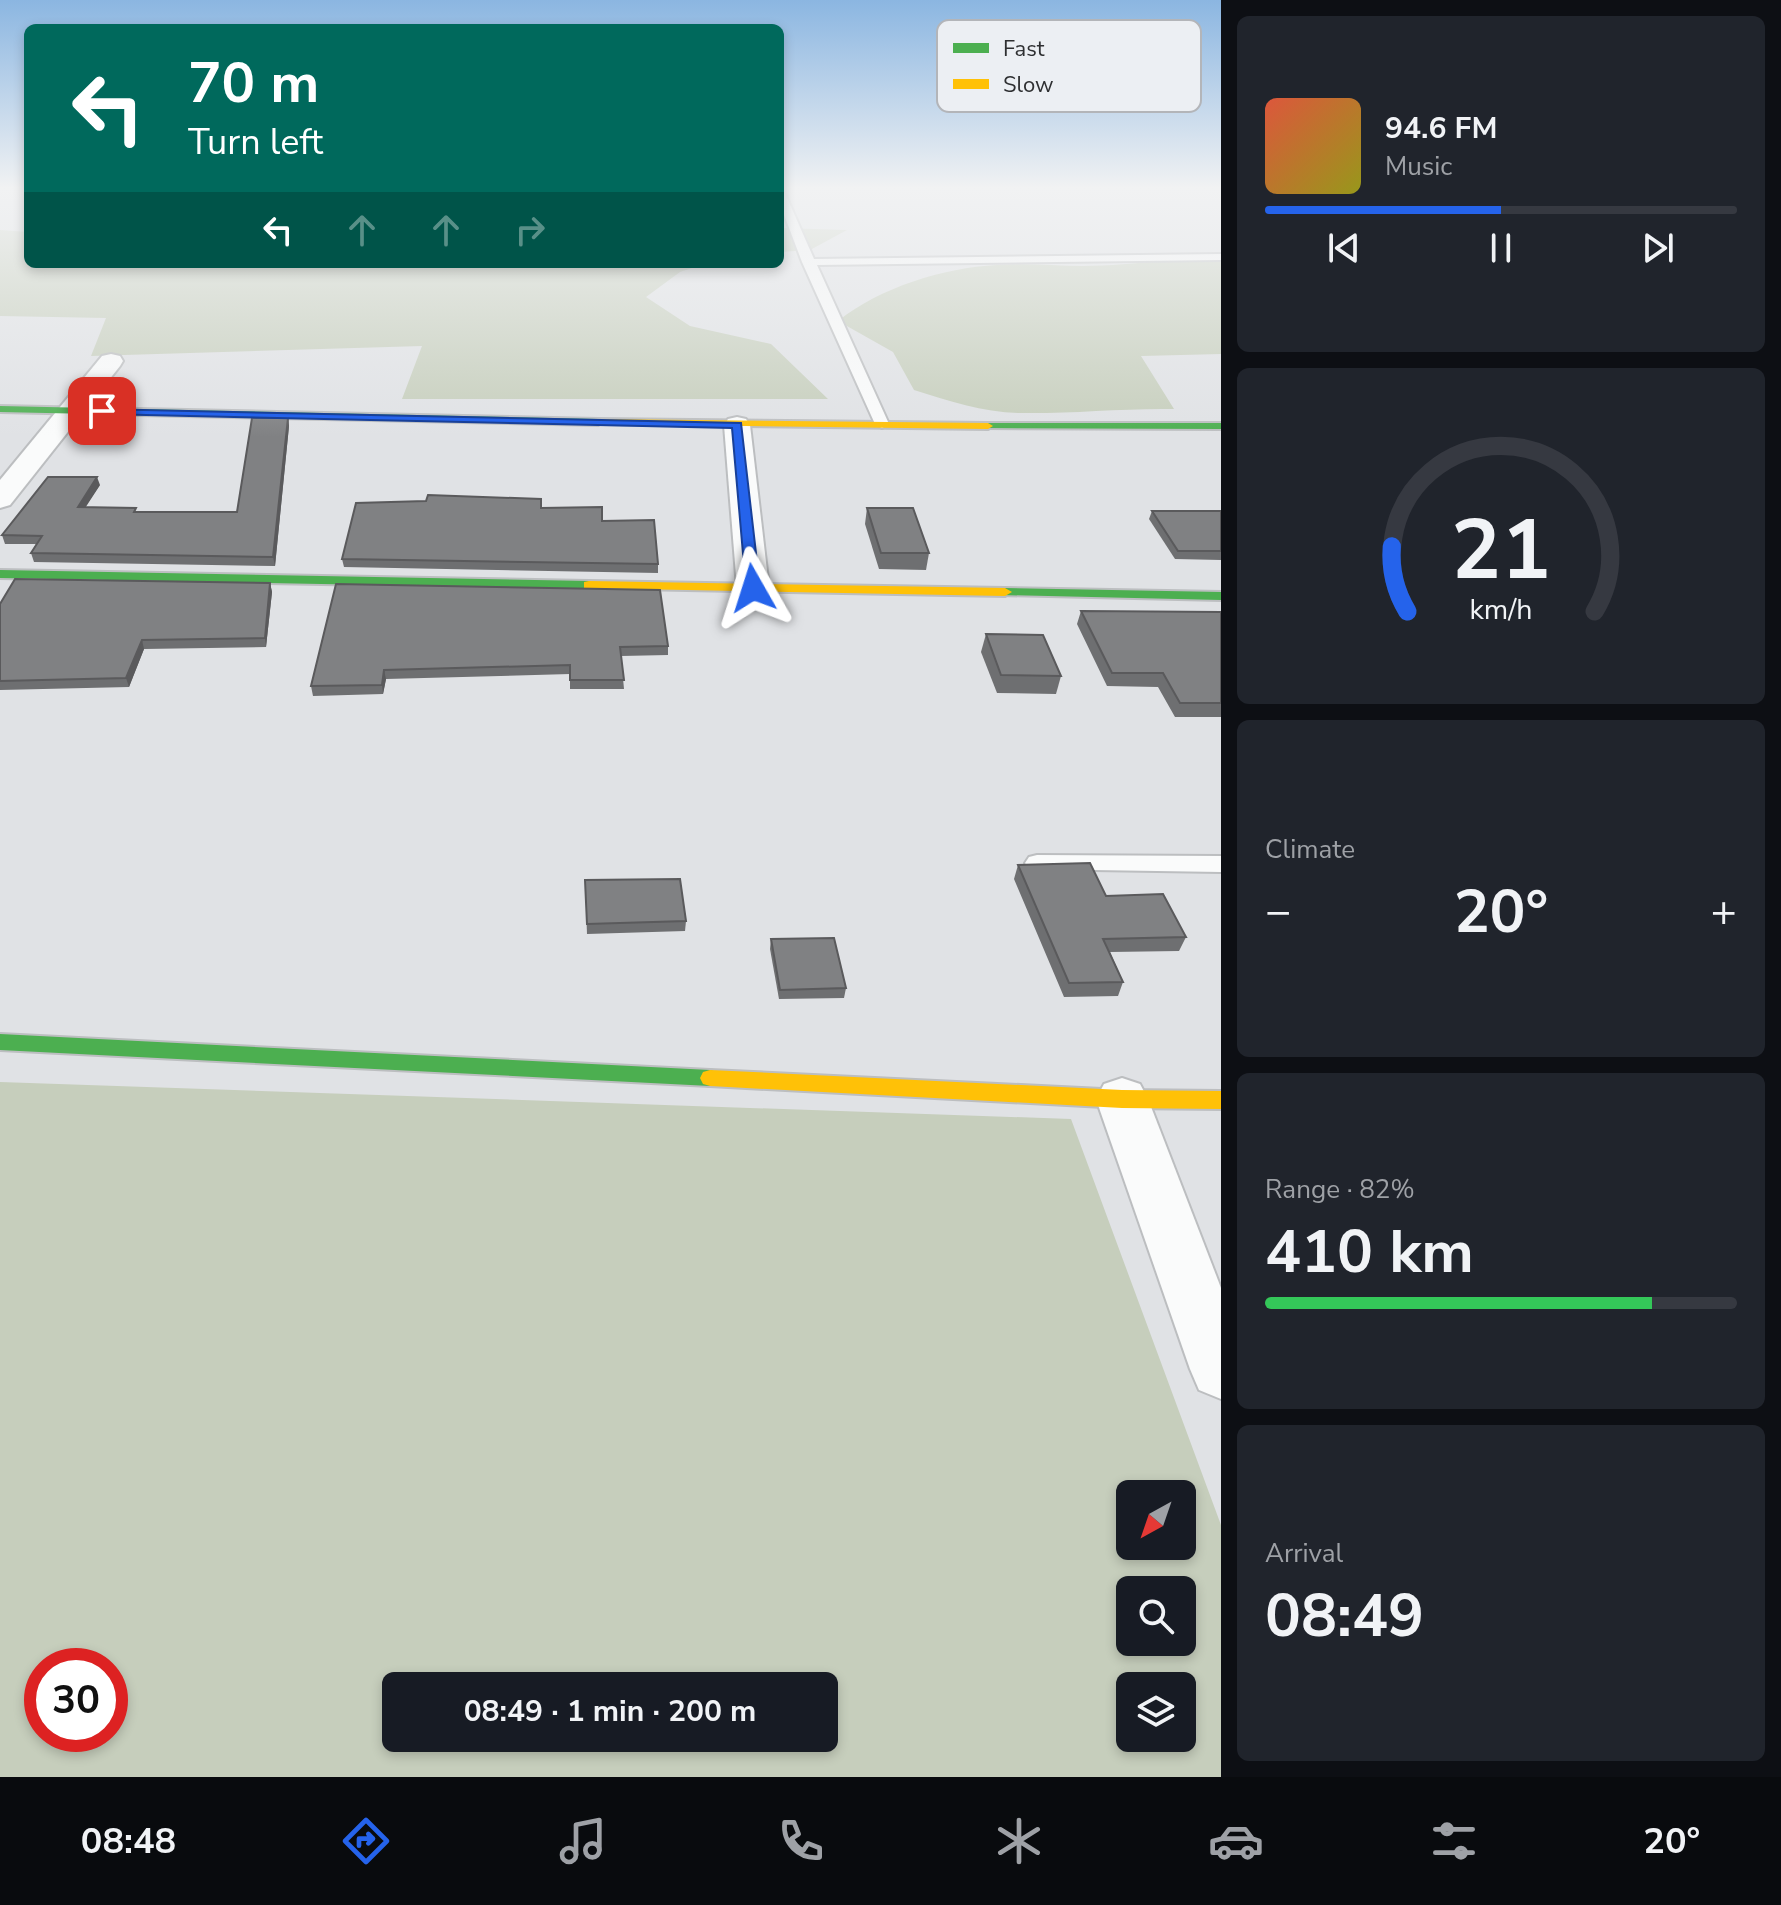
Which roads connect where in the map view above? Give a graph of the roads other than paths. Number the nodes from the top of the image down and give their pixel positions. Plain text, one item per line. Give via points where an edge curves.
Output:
1 (812, 271) edge
2 (111, 361) dead end
3 (0, 409) edge
4 (70, 411) junction
5 (882, 424) junction
6 (737, 425) junction
7 (1221, 426) edge
8 (0, 499) edge
9 (0, 574) edge
10 (753, 588) junction
11 (1221, 596) edge
12 (1037, 863) edge
13 (1221, 864) edge
14 (0, 1042) edge
15 (1122, 1099) junction
16 (1221, 1100) edge
17 (1221, 1369) edge

1 - 5 lane
2 - 4 street
3 - 4 street
4 - 6 street
4 - 8 street
5 - 6 street
5 - 7 street
6 - 10 street
9 - 10 street
10 - 11 street
12 - 13 lane
14 - 15 street
15 - 16 street
15 - 17 street

